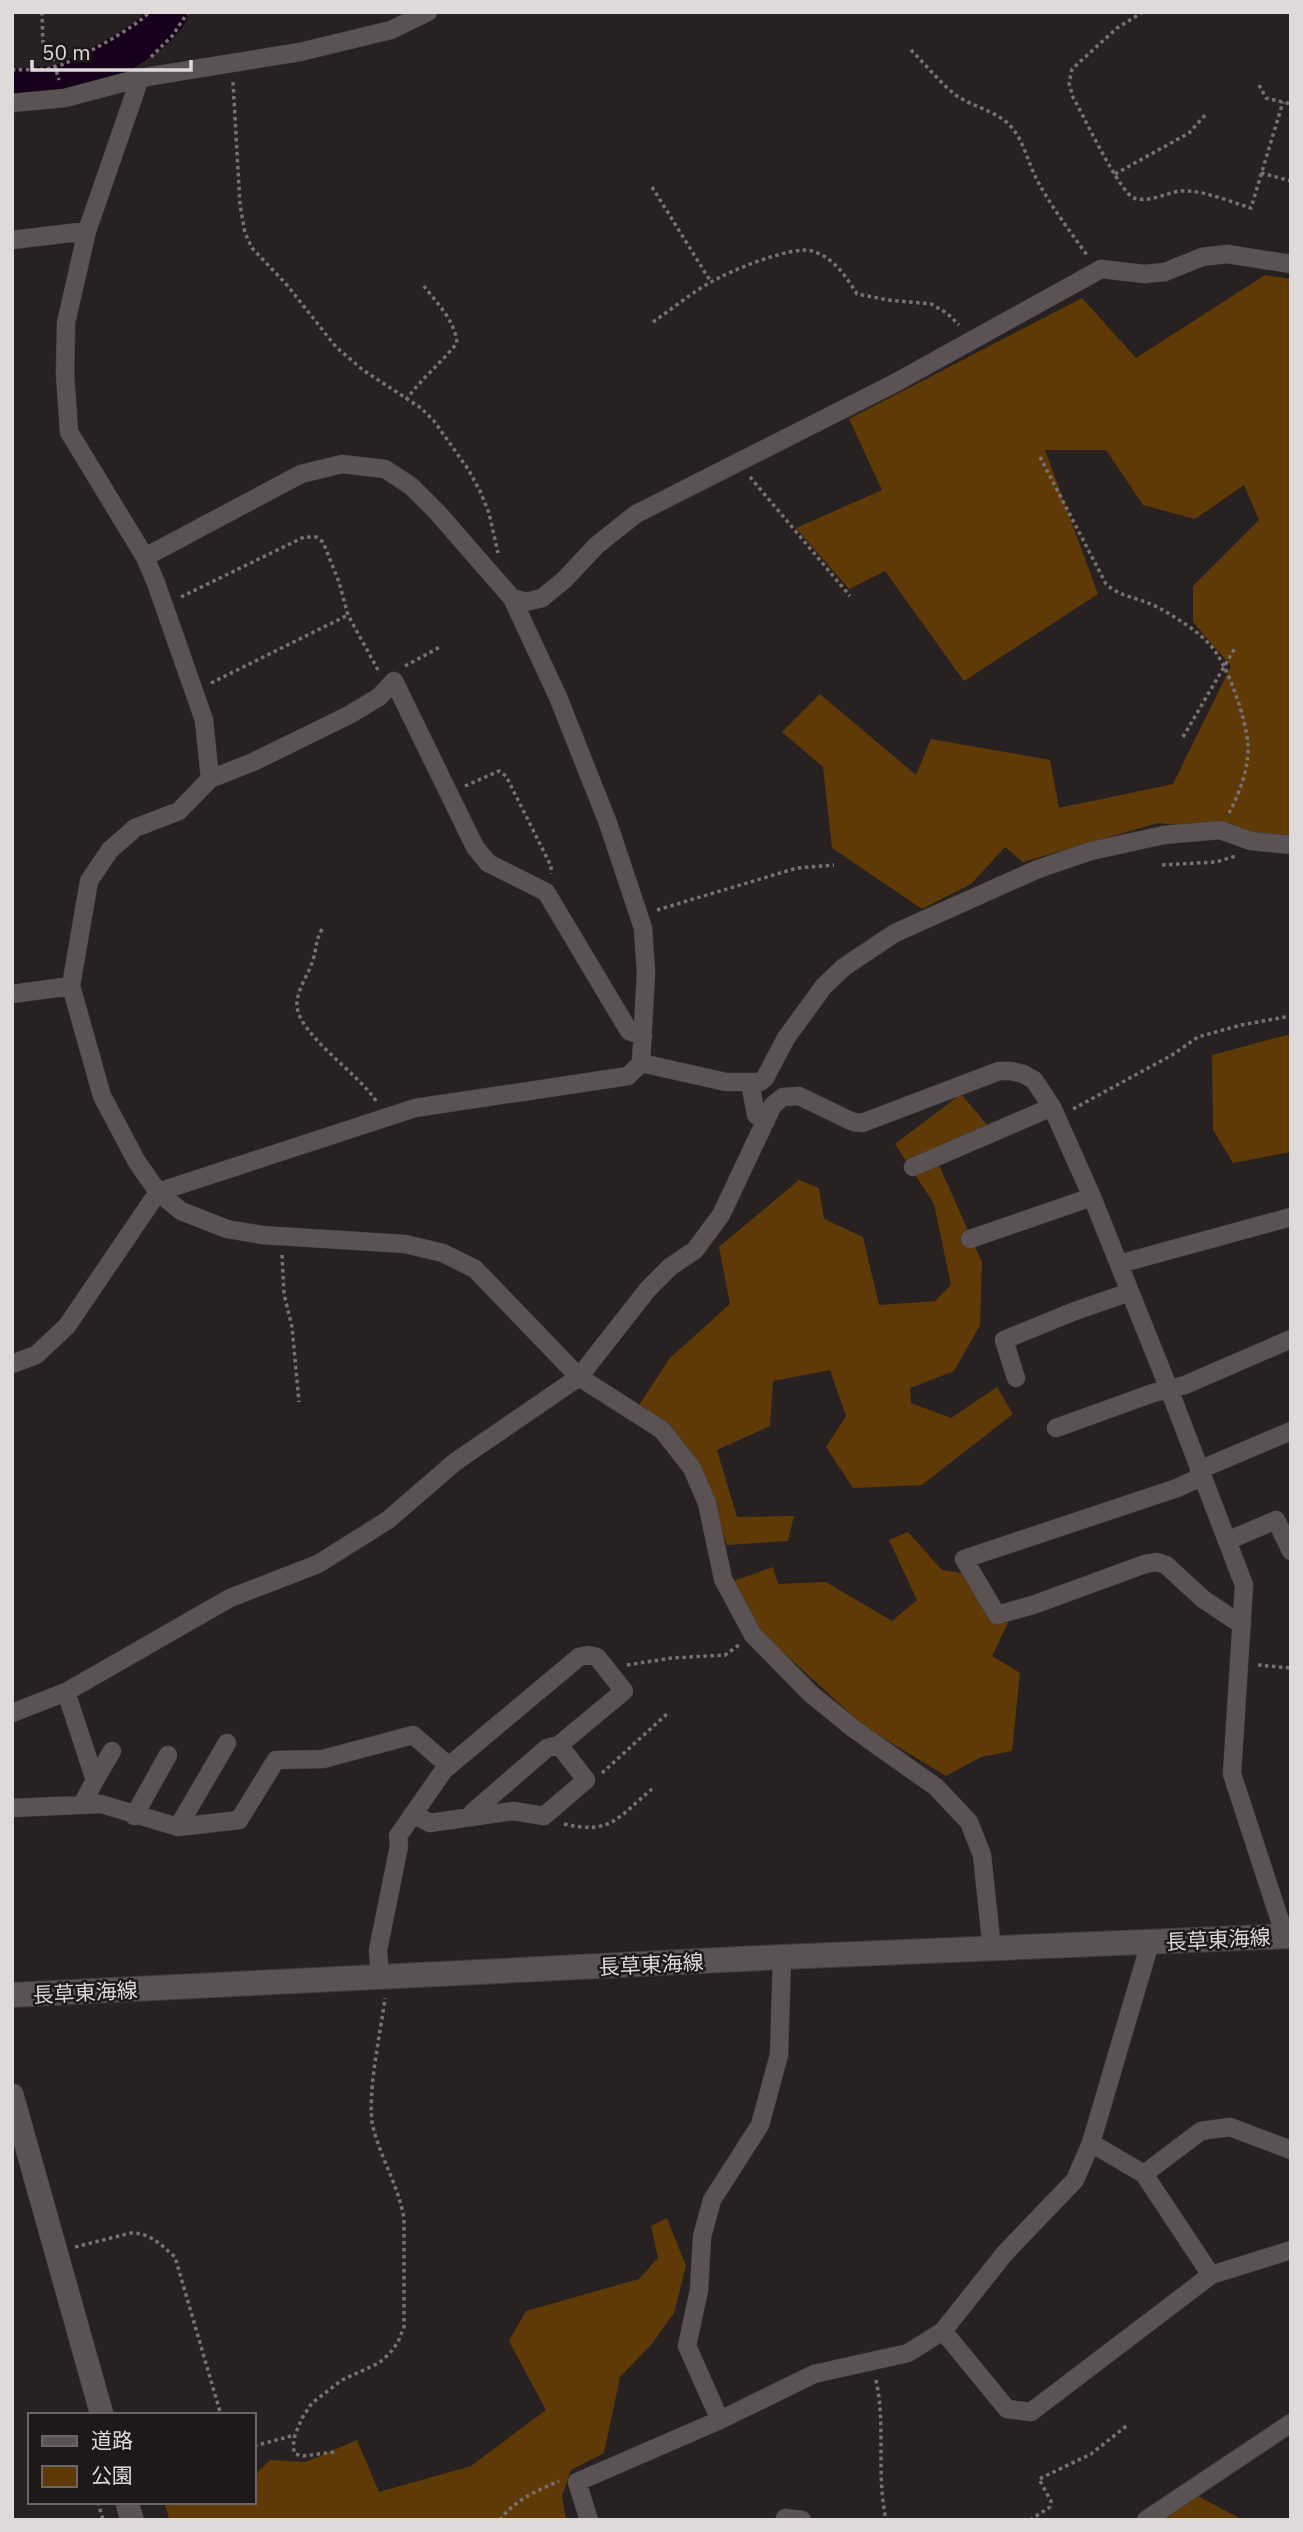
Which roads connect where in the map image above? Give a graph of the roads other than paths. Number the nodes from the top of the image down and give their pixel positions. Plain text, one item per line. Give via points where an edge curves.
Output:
1 (428, 12) edge
2 (141, 78) junction
3 (12, 103) edge
4 (87, 230) junction
5 (12, 240) edge
6 (1291, 264) edge
7 (145, 557) junction
8 (512, 598) junction
9 (210, 779) junction
10 (1291, 845) edge
11 (71, 986) junction
12 (12, 994) edge
13 (643, 1036) junction
14 (641, 1063) junction
15 (750, 1082) junction
16 (1055, 1112) junction
17 (766, 1121) junction
18 (913, 1167) dead end
19 (158, 1192) junction
20 (1092, 1197) junction
21 (1291, 1217) edge
22 (970, 1239) dead end
23 (1119, 1264) junction
24 (1130, 1292) junction
25 (1291, 1339) edge
26 (12, 1364) edge
27 (579, 1377) junction
28 (1016, 1378) dead end
29 (1170, 1389) junction
30 (1056, 1428) dead end
31 (1291, 1431) edge
32 (1200, 1474) junction
33 (1227, 1541) junction
34 (1290, 1545) edge
35 (1242, 1625) junction
36 (66, 1692) junction
37 (12, 1713) edge
38 (227, 1743) dead end
39 (559, 1745) junction
40 (112, 1751) dead end
41 (168, 1755) dead end
42 (449, 1766) junction
43 (95, 1780) junction
44 (82, 1805) junction
45 (12, 1808) edge
46 (413, 1814) junction
47 (134, 1816) junction
48 (473, 1817) junction
49 (178, 1828) junction
50 (1288, 1936) edge
51 (1150, 1943) junction
52 (992, 1949) junction
53 (782, 1958) junction
54 (383, 1977) junction
55 (12, 1995) edge
56 (12, 2095) edge
57 (1091, 2143) junction
58 (1291, 2150) edge
59 (1144, 2175) junction
60 (1291, 2250) edge
61 (1211, 2275) junction
62 (943, 2331) junction
63 (101, 2413) edge
64 (720, 2420) junction
65 (1291, 2423) edge
66 (589, 2520) edge
67 (1146, 2520) edge

1 - 2 street via 391,30 300,52
2 - 3 street via 65,98
2 - 4 street
4 - 5 street
4 - 7 street via 66,323 69,432
6 - 8 street via 1227,254 1202,257 1165,272 1101,269 893,384 636,514 542,598 526,602
7 - 8 street via 301,474 342,464 385,469 411,486
7 - 9 street via 204,720
8 - 13 street via 608,823 643,928
9 - 11 street via 180,811 135,828 110,850 89,881
9 - 13 street via 349,715 379,697 391,679 475,846 488,863 546,892 629,1031
10 - 15 street via 1251,841 1220,830 1164,835 1091,851 1038,869 895,933 844,967 786,1038 765,1078
11 - 12 street
11 - 19 street via 102,1096
13 - 14 street
14 - 15 street via 726,1082
14 - 19 street via 628,1076 415,1108
15 - 17 street via 756,1115
16 - 17 street via 1034,1080 1011,1070 862,1124 792,1095 773,1105
16 - 18 street
16 - 20 street
17 - 27 street via 721,1215 695,1250 648,1289
19 - 26 street via 67,1326 36,1355
19 - 27 street via 181,1210 227,1229 405,1244 443,1253 475,1269
20 - 22 street
20 - 23 street
21 - 23 street
23 - 24 street
24 - 28 street via 1004,1340
24 - 29 street
25 - 29 street
27 - 36 street via 455,1462 388,1520 318,1564 230,1598
27 - 52 street via 662,1430 692,1468 707,1503 723,1579 752,1635 811,1694 936,1787 969,1822 982,1855
29 - 30 street
29 - 32 street
31 - 32 street
32 - 33 street
32 - 35 street via 1177,1488 964,1559 997,1615 1157,1562
33 - 34 street via 1276,1520
33 - 35 street via 1244,1585
35 - 50 street via 1232,1774
36 - 37 street
36 - 43 street
38 - 49 street
39 - 42 street via 624,1691 597,1657 579,1657
39 - 48 street via 547,1748 473,1812
39 - 48 street via 586,1780 544,1816 513,1811
40 - 43 street
41 - 47 street
42 - 46 street
42 - 49 street via 413,1735 323,1759 276,1760 239,1820
43 - 44 street
44 - 45 street
44 - 47 street via 101,1804
46 - 48 street via 430,1823
46 - 54 street via 398,1836 378,1950
47 - 49 street
50 - 51 main road, 長草東海線
51 - 52 main road, 長草東海線
51 - 57 street
52 - 53 main road, 長草東海線
53 - 54 main road, 長草東海線
53 - 64 street via 779,2055 760,2125 712,2200 702,2237 699,2290 687,2346
54 - 55 main road, 長草東海線
56 - 63 street
57 - 59 street
57 - 62 street via 1074,2180 1005,2253
58 - 59 street via 1230,2127 1201,2131
59 - 61 street
60 - 61 street
61 - 62 street via 1031,2412 1007,2409
62 - 64 street via 908,2353 814,2374
64 - 66 street via 577,2482
65 - 67 street

